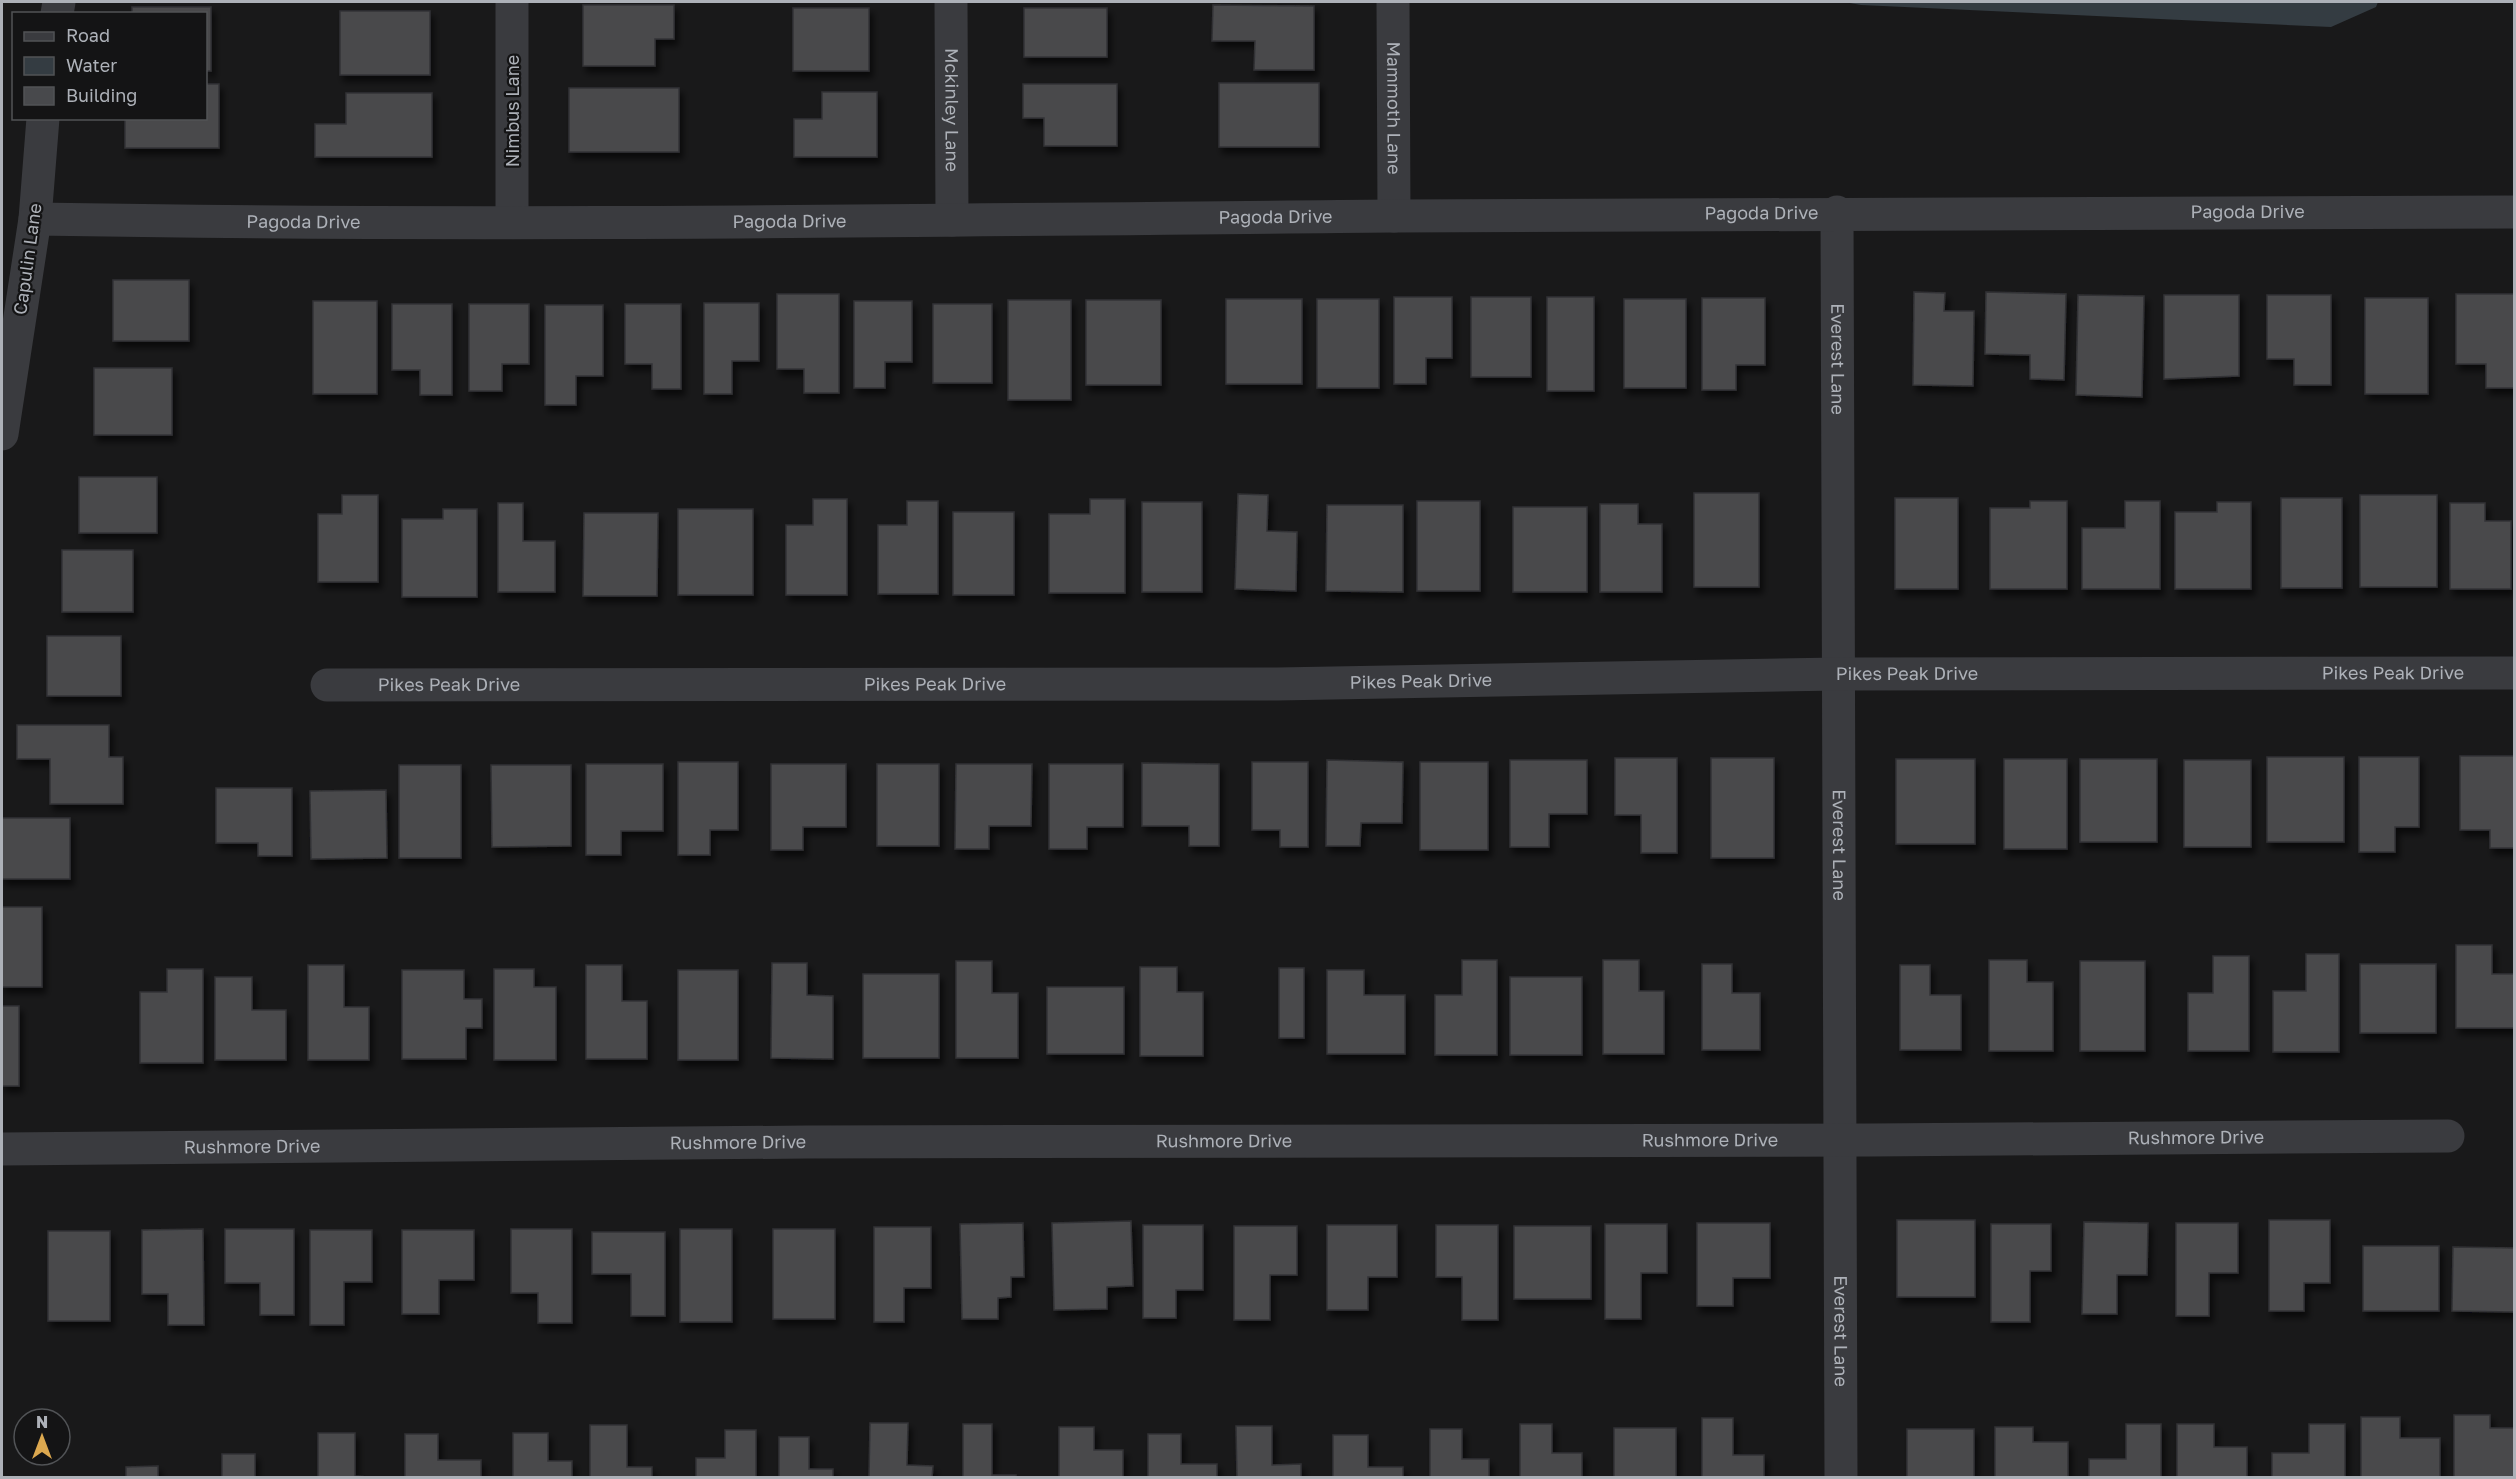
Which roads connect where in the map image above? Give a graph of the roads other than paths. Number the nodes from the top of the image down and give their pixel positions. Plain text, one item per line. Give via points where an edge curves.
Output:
1 (513, 2) edge
2 (951, 2) edge
3 (1393, 2) edge
4 (43, 120) edge
5 (1837, 212) junction
6 (2514, 212) edge
7 (1394, 216) junction
8 (35, 219) junction
9 (951, 220) junction
10 (512, 221) junction
11 (2, 434) edge
12 (2514, 672) edge
13 (1838, 674) junction
14 (327, 685) dead end
15 (2448, 1136) dead end
16 (1840, 1140) junction
17 (2, 1149) edge
18 (1841, 1478) edge

1 - 10 street, Nimbus Lane
2 - 9 street, Mckinley Lane
3 - 7 street, Mammoth Lane
4 - 8 street, Capulin Lane
5 - 6 street, Pagoda Drive
5 - 7 street, Pagoda Drive
5 - 13 street, Everest Lane
7 - 9 street, Pagoda Drive
8 - 10 street, Pagoda Drive
8 - 11 street, Capulin Lane
9 - 10 street, Pagoda Drive
12 - 13 street, Pikes Peak Drive
13 - 14 street, Pikes Peak Drive via 1277,684
13 - 16 street, Everest Lane
15 - 16 street, Rushmore Drive
16 - 17 street, Rushmore Drive
16 - 18 street, Everest Lane

